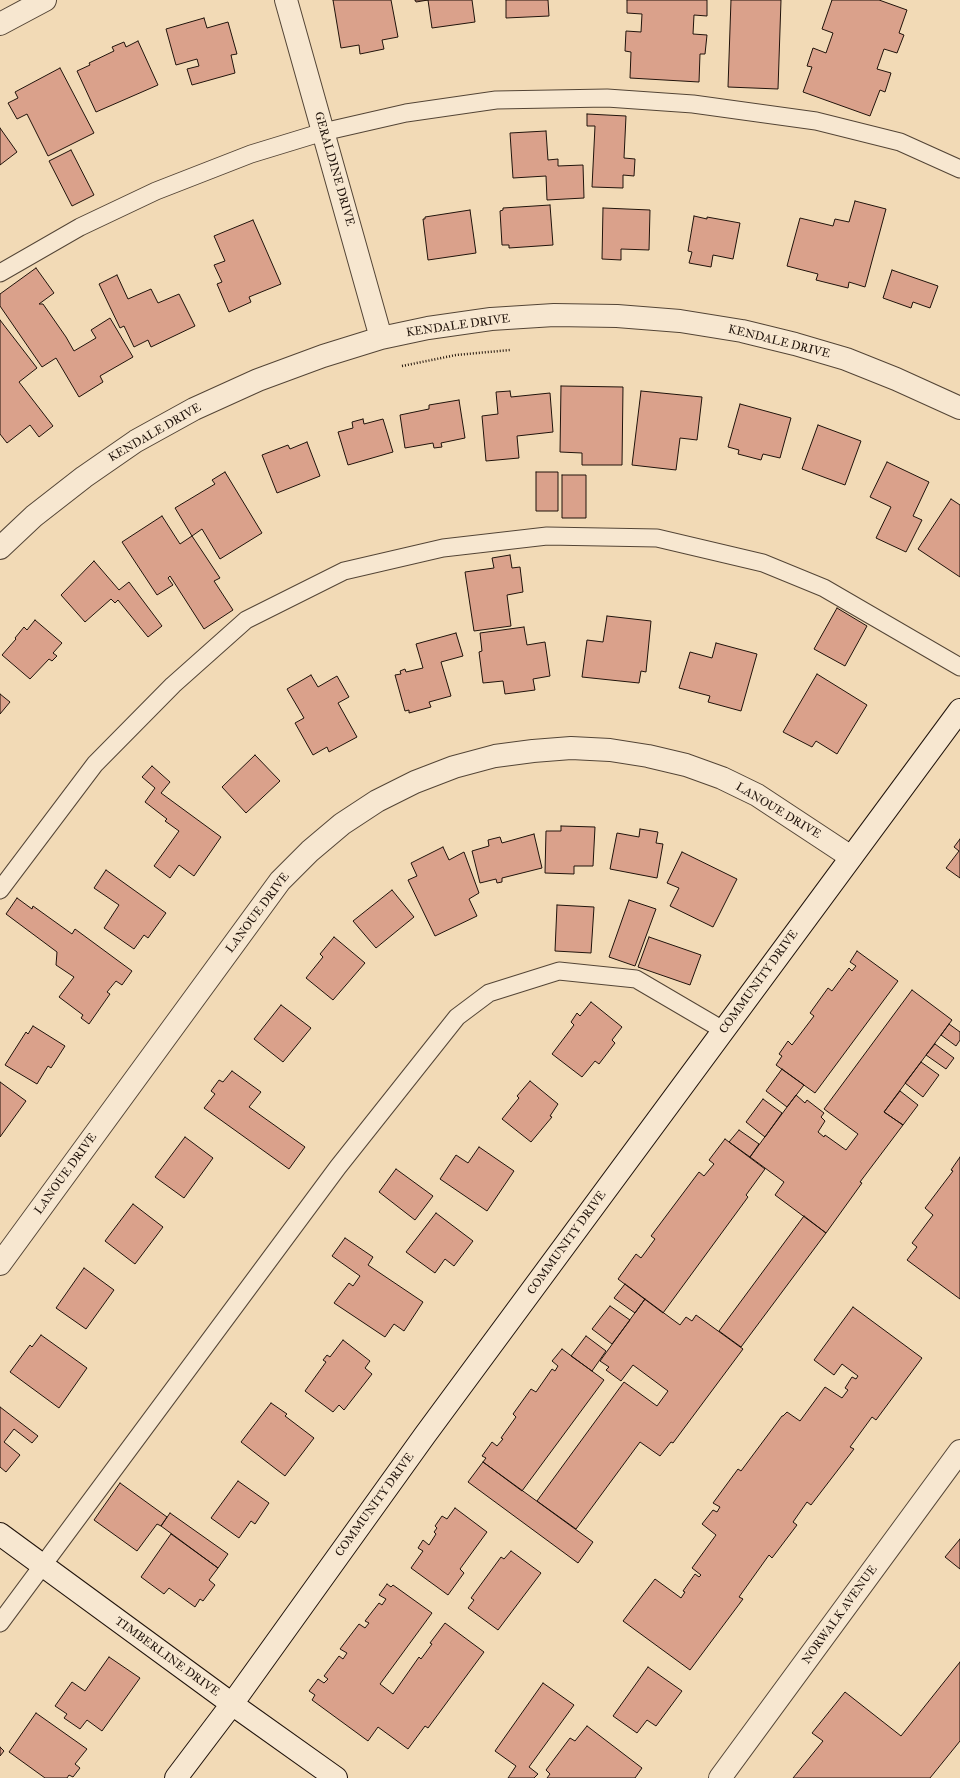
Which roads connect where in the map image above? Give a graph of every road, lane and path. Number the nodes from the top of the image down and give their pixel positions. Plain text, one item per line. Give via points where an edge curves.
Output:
1 (45, 0) edge
2 (286, 0) edge
3 (0, 24) edge
4 (323, 132) junction
5 (960, 169) edge
6 (0, 272) edge
7 (381, 338) junction
8 (510, 350) dead end
9 (402, 366) dead end
10 (960, 408) edge
11 (0, 548) edge
12 (960, 667) edge
13 (960, 710) edge
14 (851, 857) junction
15 (0, 890) edge
16 (723, 1030) junction
17 (0, 1264) edge
18 (960, 1451) edge
19 (0, 1534) edge
20 (42, 1564) junction
21 (0, 1623) edge
22 (232, 1704) junction
23 (176, 1778) edge
24 (336, 1778) edge
25 (720, 1778) edge

1 - 3 street
2 - 4 street, GERALDINE DRIVE
4 - 5 lane via 406,113 496,100 607,98 694,104 816,121 900,142
4 - 6 lane via 251,154 156,191 80,227
4 - 7 street, GERALDINE DRIVE
7 - 10 street, KENDALE DRIVE via 491,319 554,315 617,316 680,322 742,331 817,350 896,379
7 - 11 street, KENDALE DRIVE via 258,380 136,441 84,476 34,516
8 - 9 path via 456,355
12 - 15 lane via 824,588 763,563 657,538 547,536 443,548 398,558 344,571 246,620 173,685 94,764
13 - 14 street, COMMUNITY DRIVE
14 - 16 street, COMMUNITY DRIVE
14 - 17 street, LANOUE DRIVE via 757,795 686,765 648,756 594,749 533,750 495,756 454,767 415,782 377,801 342,824 310,850 280,881
16 - 20 lane via 636,979 559,971 489,993 457,1017 338,1167
16 - 22 street, COMMUNITY DRIVE via 425,1435
18 - 25 street, NORWALK AVENUE
19 - 20 street, TIMBERLINE DRIVE
20 - 21 lane
20 - 22 street, TIMBERLINE DRIVE
22 - 23 street, COMMUNITY DRIVE
22 - 24 street, TIMBERLINE DRIVE

